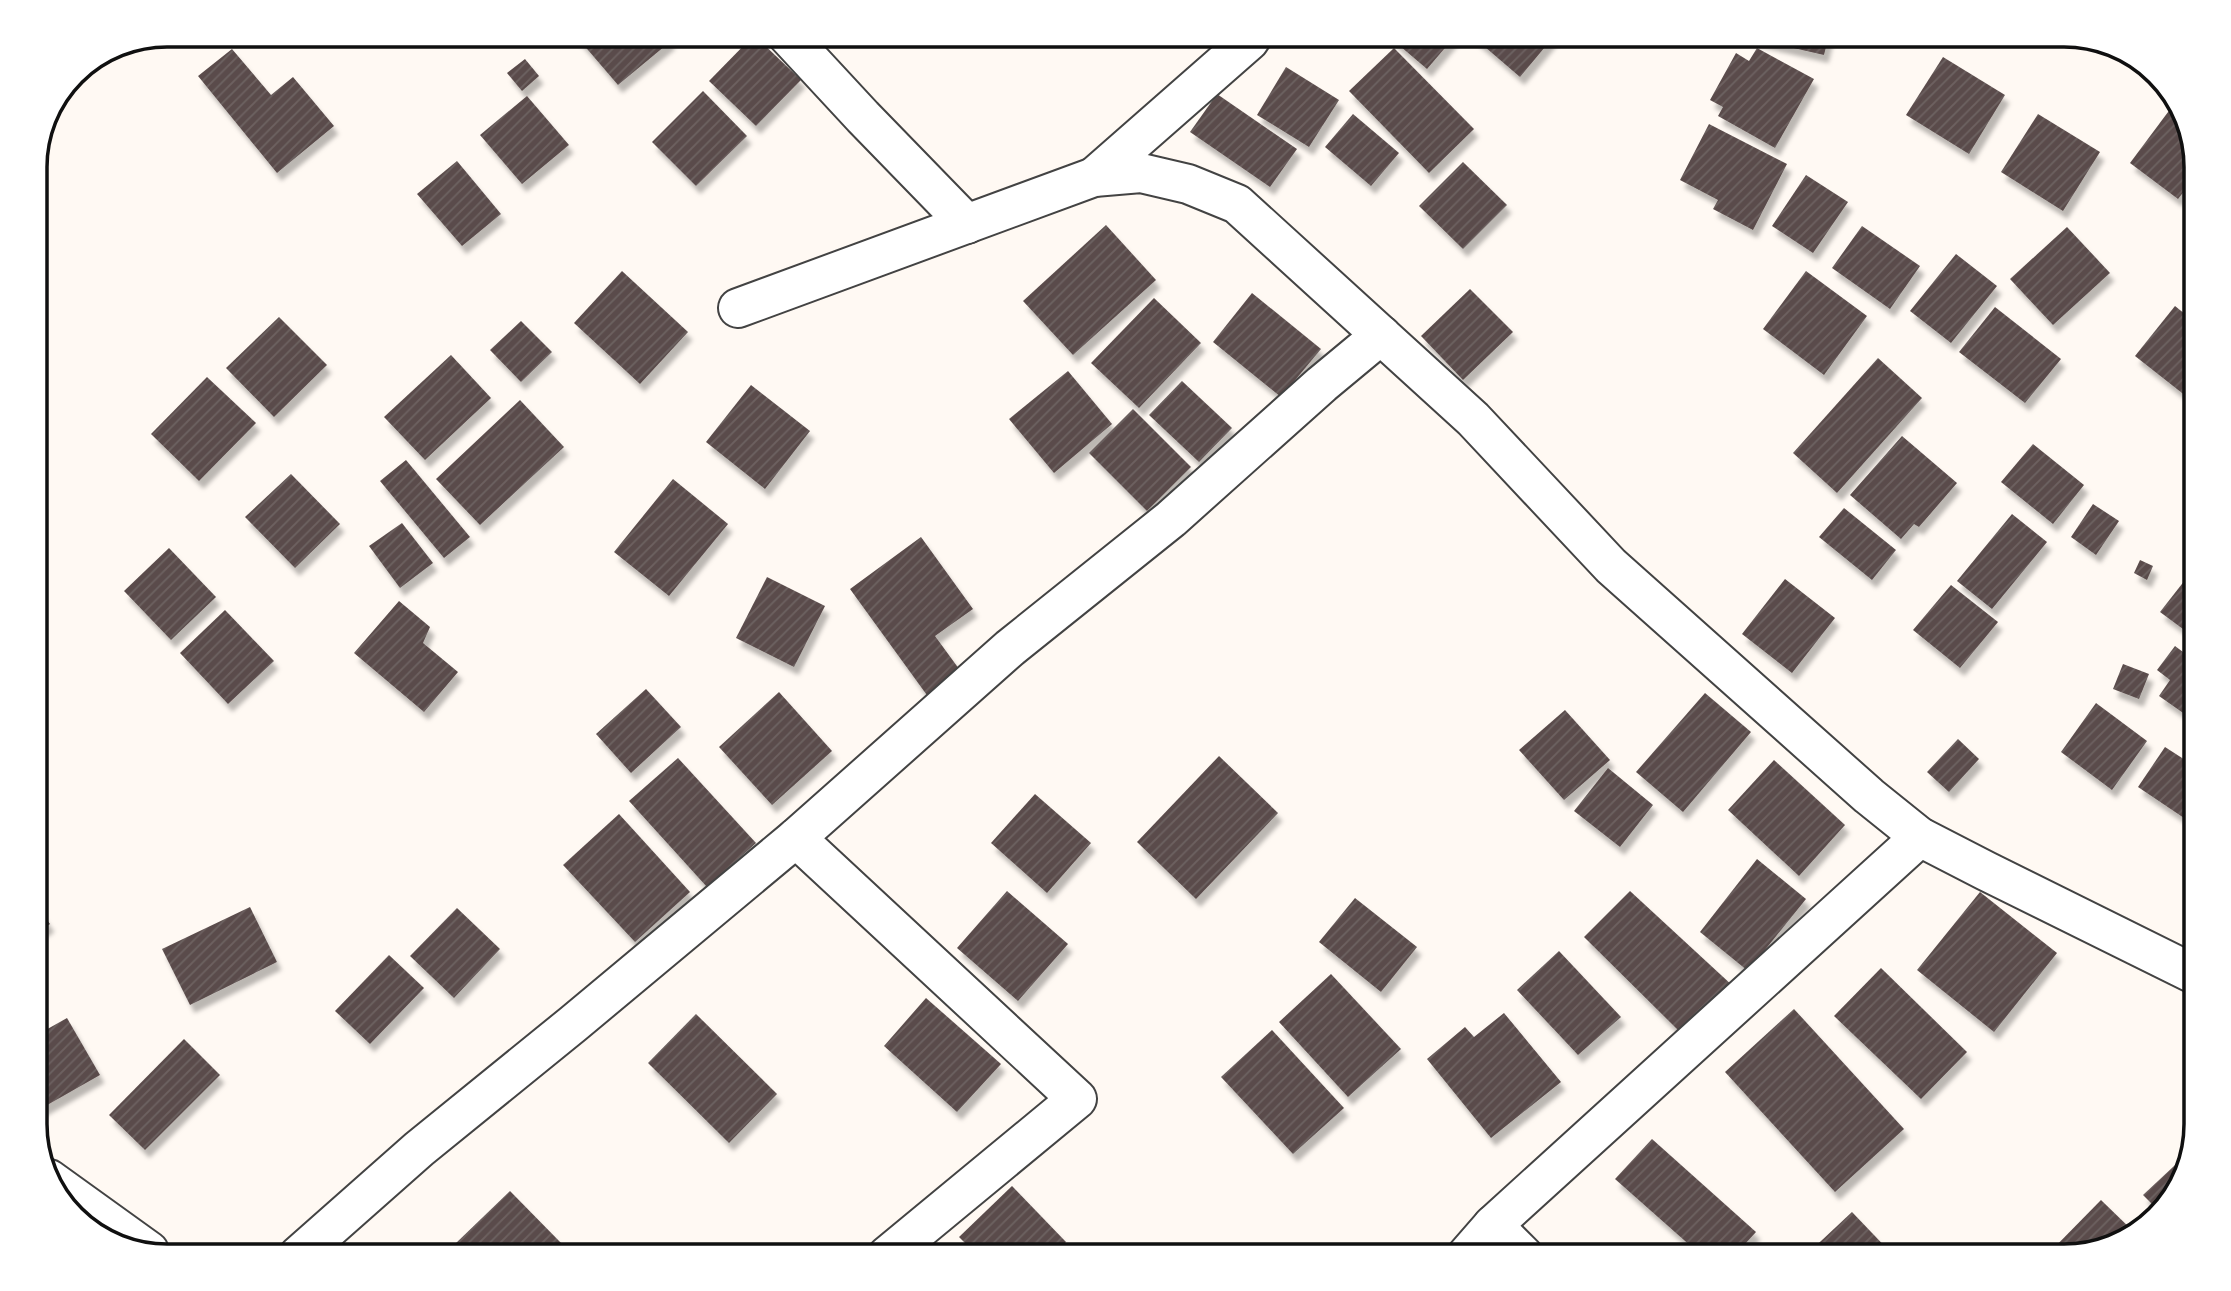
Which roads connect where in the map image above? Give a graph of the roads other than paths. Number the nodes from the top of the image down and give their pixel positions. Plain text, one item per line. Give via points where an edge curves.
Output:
1 (798, 47) edge
2 (1242, 47) edge
3 (1094, 177) junction
4 (967, 224) junction
5 (738, 308) dead end
6 (1381, 335) junction
7 (1920, 837) junction
8 (796, 838) junction
9 (2184, 969) edge
10 (70, 1194) edge
11 (1493, 1225) junction
12 (132, 1239) edge
13 (312, 1244) edge
14 (902, 1244) edge
15 (1476, 1244) edge
16 (1512, 1244) edge

1 - 4 street
2 - 3 street
3 - 4 street
3 - 6 street via 1141,173 1188,184 1237,204
4 - 5 street
6 - 7 street via 1473,419 1611,566
6 - 8 street via 1171,519 1010,648
7 - 9 street
7 - 11 street
8 - 13 street via 419,1149
8 - 14 street via 1077,1099
10 - 12 street
11 - 15 street
11 - 16 street

